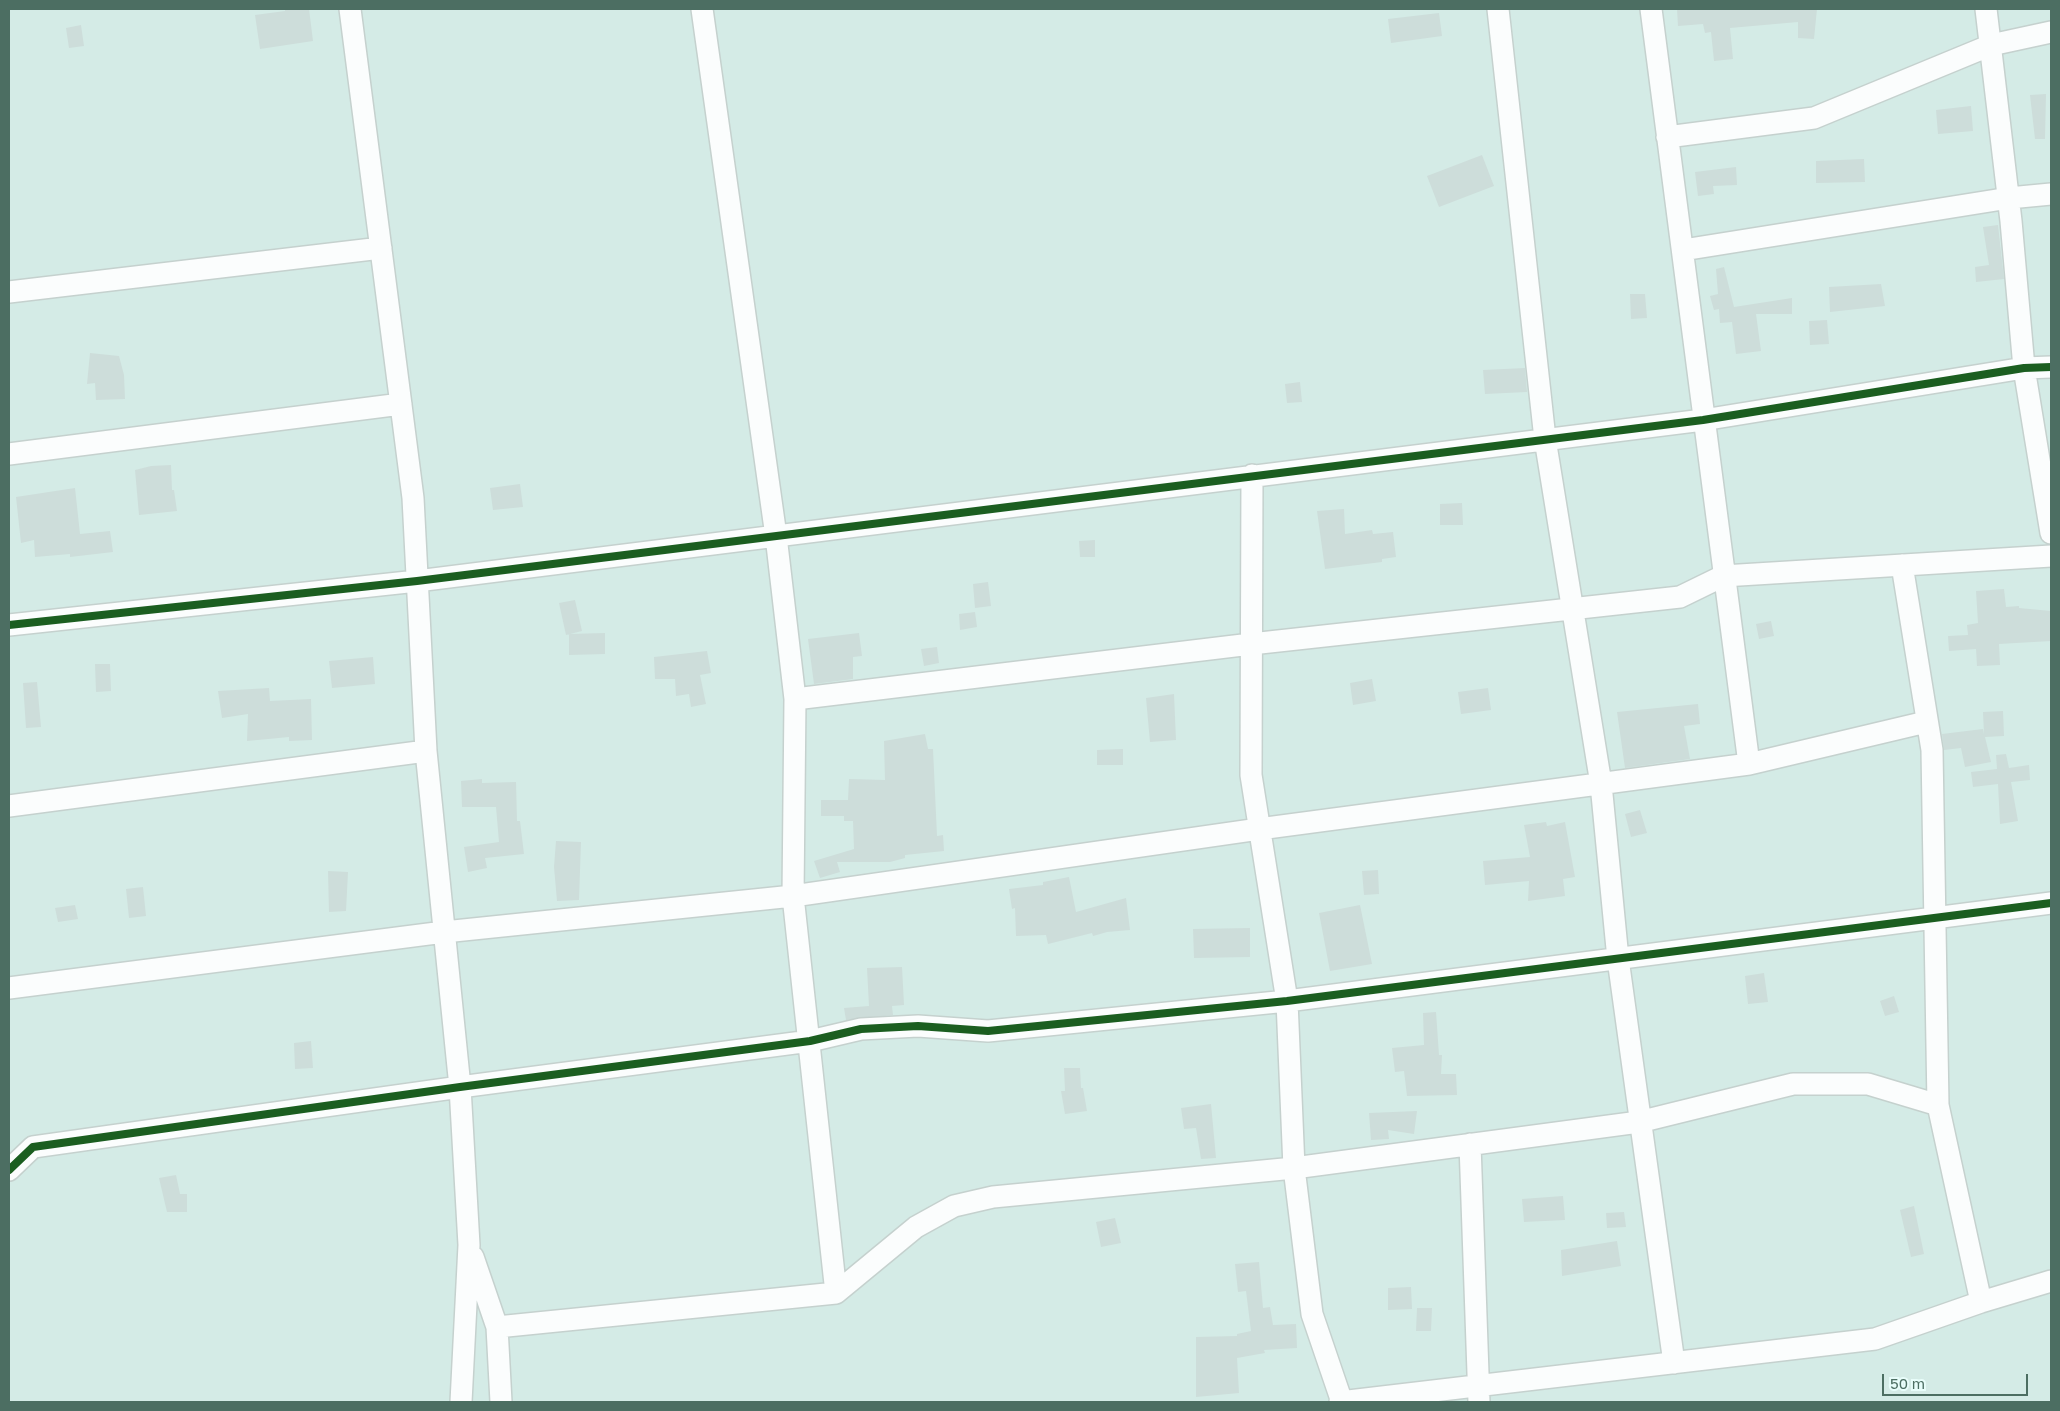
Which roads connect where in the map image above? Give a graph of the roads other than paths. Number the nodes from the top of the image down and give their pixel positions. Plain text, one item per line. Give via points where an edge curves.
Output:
1 (350, 9) edge
2 (702, 9) edge
3 (1498, 9) edge
4 (1651, 9) edge
5 (1986, 9) edge
6 (2051, 32) edge
7 (1990, 46) junction
8 (1667, 137) junction
9 (2051, 194) edge
10 (2009, 198) junction
11 (381, 248) junction
12 (1683, 250) junction
13 (9, 292) edge
14 (2024, 368) junction
15 (2051, 368) edge
16 (401, 404) junction
17 (1703, 420) junction
18 (1546, 440) junction
19 (9, 454) edge
20 (1252, 475) junction
21 (2051, 533) edge
22 (776, 536) junction
23 (2051, 556) edge
24 (1902, 565) junction
25 (1723, 576) junction
26 (417, 581) junction
27 (1574, 609) junction
28 (9, 625) edge
29 (1251, 644) junction
30 (795, 699) junction
31 (1926, 722) junction
32 (426, 751) junction
33 (1749, 764) junction
34 (1601, 784) junction
35 (9, 806) edge
36 (1259, 829) junction
37 (793, 896) junction
38 (2051, 903) edge
39 (1935, 918) junction
40 (444, 932) junction
41 (1618, 959) junction
42 (9, 988) edge
43 (1287, 1002) junction
44 (810, 1041) junction
45 (460, 1087) junction
46 (1938, 1105) junction
47 (1639, 1122) junction
48 (1470, 1144) junction
49 (1294, 1168) junction
50 (9, 1170) edge
51 (469, 1245) junction
52 (2051, 1281) edge
53 (836, 1292) junction
54 (1981, 1302) junction
55 (497, 1327) junction
56 (1674, 1363) junction
57 (1479, 1394) edge
58 (461, 1402) edge
59 (501, 1402) edge
60 (1341, 1402) edge

1 - 11 street
2 - 22 street
3 - 18 street
4 - 8 street
5 - 7 street
6 - 7 street
7 - 8 street via 1814,118
7 - 10 street
8 - 12 street
9 - 10 street
10 - 12 street
10 - 14 street
11 - 13 street
11 - 16 street
12 - 17 street
14 - 15 street
14 - 17 street
14 - 21 street
16 - 19 street
16 - 26 street via 413,498
17 - 18 street
17 - 25 street
18 - 20 street
18 - 27 street
20 - 22 street
20 - 29 street
22 - 26 street
22 - 30 street
23 - 24 street
24 - 25 street
24 - 31 street
25 - 27 street via 1680,598
25 - 33 street
26 - 28 street
26 - 32 street
27 - 29 street
27 - 34 street
29 - 30 street
29 - 36 street via 1250,775
30 - 37 street
31 - 33 street
31 - 39 street via 1932,750
32 - 35 street
32 - 40 street
33 - 34 street
34 - 36 street
34 - 41 street
36 - 37 street
36 - 43 street
37 - 40 street
37 - 44 street
38 - 39 street
39 - 41 street
39 - 46 street
40 - 42 street
40 - 45 street
41 - 43 street
41 - 47 street
43 - 44 street via 988,1031 918,1026 861,1029
43 - 49 street
44 - 45 street
44 - 53 street
45 - 50 street via 33,1147
45 - 51 street
46 - 47 street via 1868,1084 1793,1084
46 - 54 street
47 - 48 street
47 - 56 street
48 - 49 street
48 - 57 street
49 - 53 street via 993,1197 954,1206 916,1227
49 - 60 street via 1312,1314
51 - 55 street
51 - 58 street
52 - 54 street
53 - 55 street
54 - 56 street via 1875,1339
55 - 59 street
56 - 57 street
57 - 60 street

